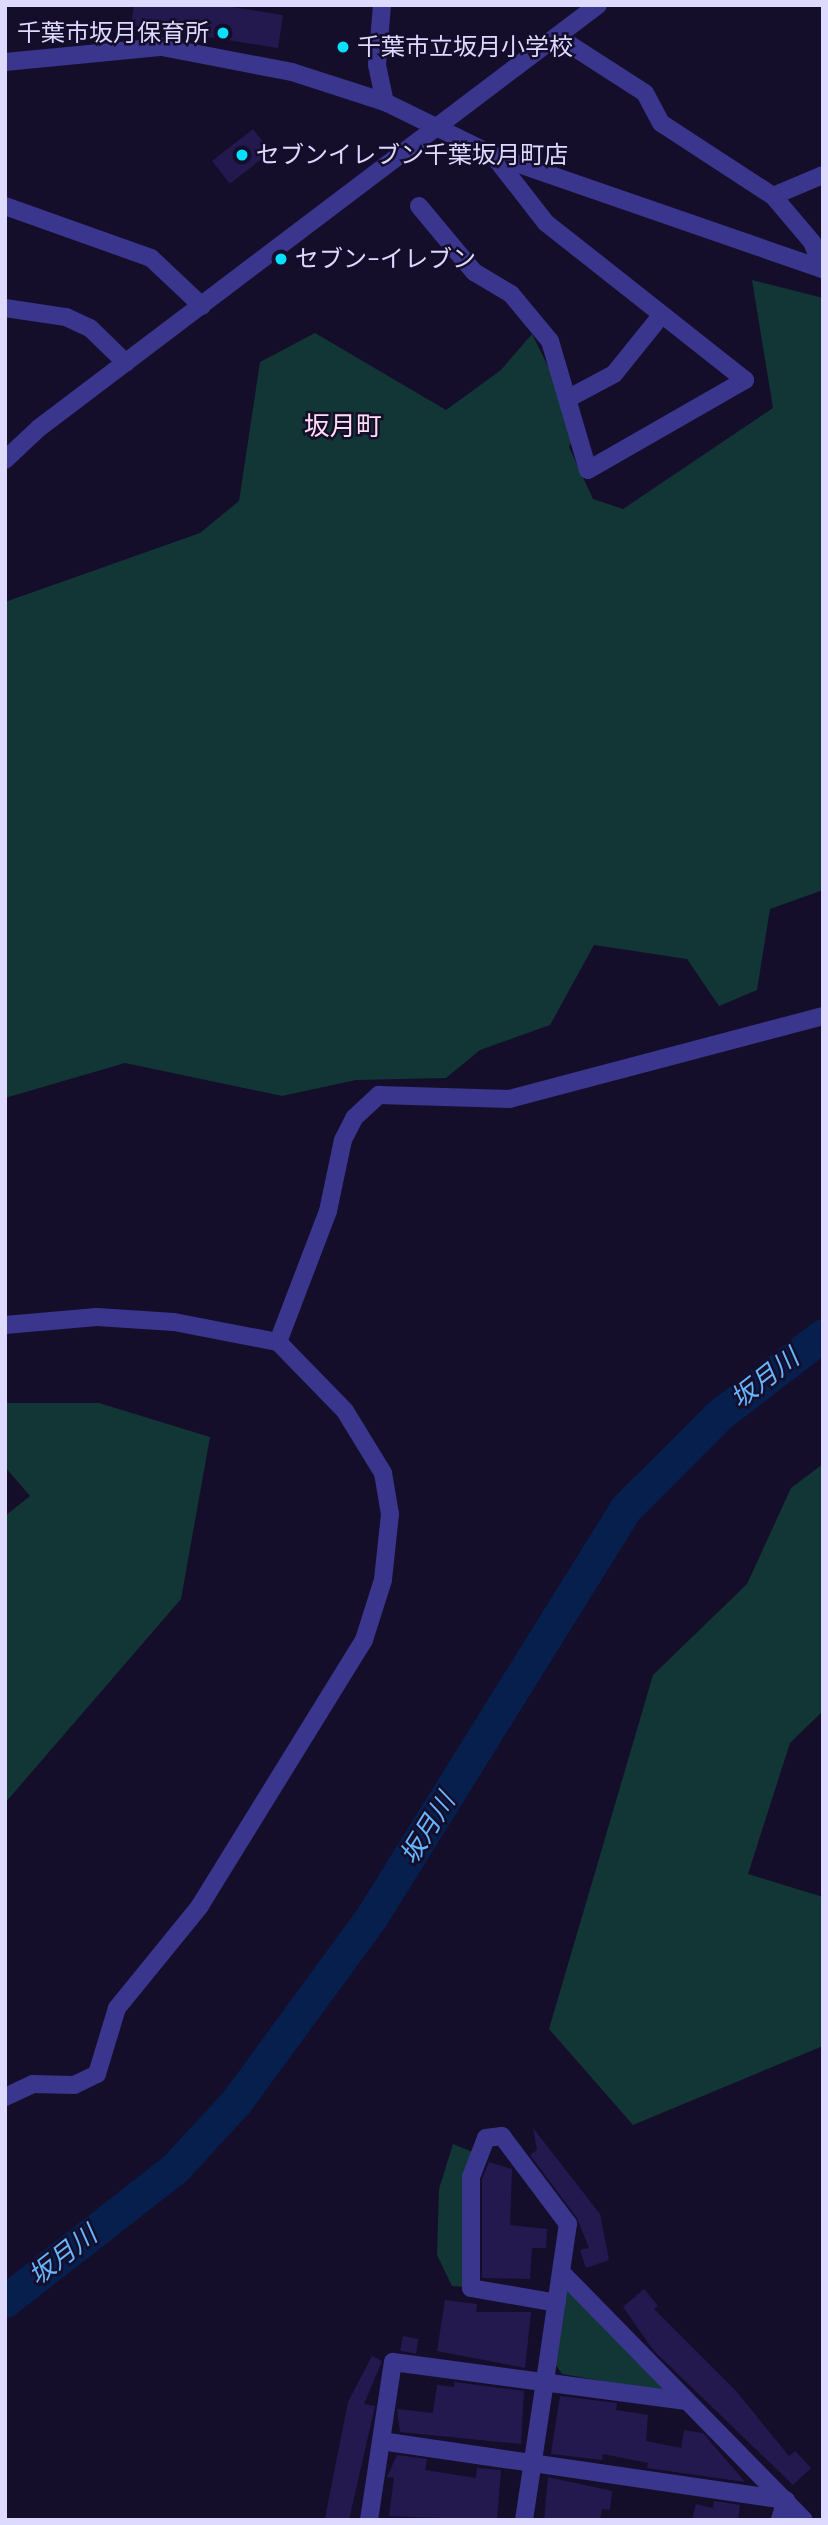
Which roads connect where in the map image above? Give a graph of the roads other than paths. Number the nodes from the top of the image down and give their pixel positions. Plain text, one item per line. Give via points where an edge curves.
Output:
1 (382, 5) edge
2 (598, 5) edge
3 (558, 37) junction
4 (5, 62) edge
5 (385, 102) junction
6 (441, 126) junction
7 (493, 155) junction
8 (823, 175) edge
9 (773, 195) junction
10 (5, 206) edge
11 (419, 206) dead end
12 (823, 269) edge
13 (202, 306) junction
14 (5, 308) edge
15 (660, 317) junction
16 (126, 363) junction
17 (569, 398) junction
18 (5, 460) edge
19 (823, 1016) edge
20 (5, 1325) edge
21 (278, 1342) junction
22 (5, 2097) edge
23 (561, 2272) junction
24 (556, 2303) junction
25 (545, 2381) junction
26 (686, 2401) junction
27 (381, 2441) junction
28 (533, 2463) junction
29 (786, 2500) junction
30 (369, 2520) edge
31 (524, 2520) edge
32 (780, 2520) edge
33 (804, 2520) edge

1 - 5 street via 377,65
2 - 3 street
3 - 6 street
3 - 9 street via 645,93 661,123
4 - 5 street via 162,47 292,72
5 - 6 street
6 - 7 street
6 - 13 street
7 - 12 street
7 - 15 street via 546,223
8 - 9 street
9 - 12 street via 812,242
10 - 13 street via 151,258
11 - 17 street via 474,272 511,294 550,341
13 - 16 street
14 - 16 street via 66,317 90,328
15 - 17 street via 614,374
15 - 17 street via 745,380 588,470
16 - 18 street
19 - 21 street via 509,1099 379,1095 354,1118 343,1140 328,1212
20 - 21 street via 97,1317 161,1321
21 - 22 street via 345,1411 383,1473 390,1514 386,1553 363,1640 200,1906 117,2008 97,2074 74,2085 33,2084
23 - 24 street
23 - 24 street via 568,2224 502,2136 486,2138 471,2177 471,2288
23 - 26 street
24 - 25 street
25 - 26 street
25 - 27 street via 393,2362
25 - 28 street
26 - 29 street
27 - 28 street
27 - 30 street
28 - 29 street
28 - 31 street
29 - 32 street
29 - 33 street

